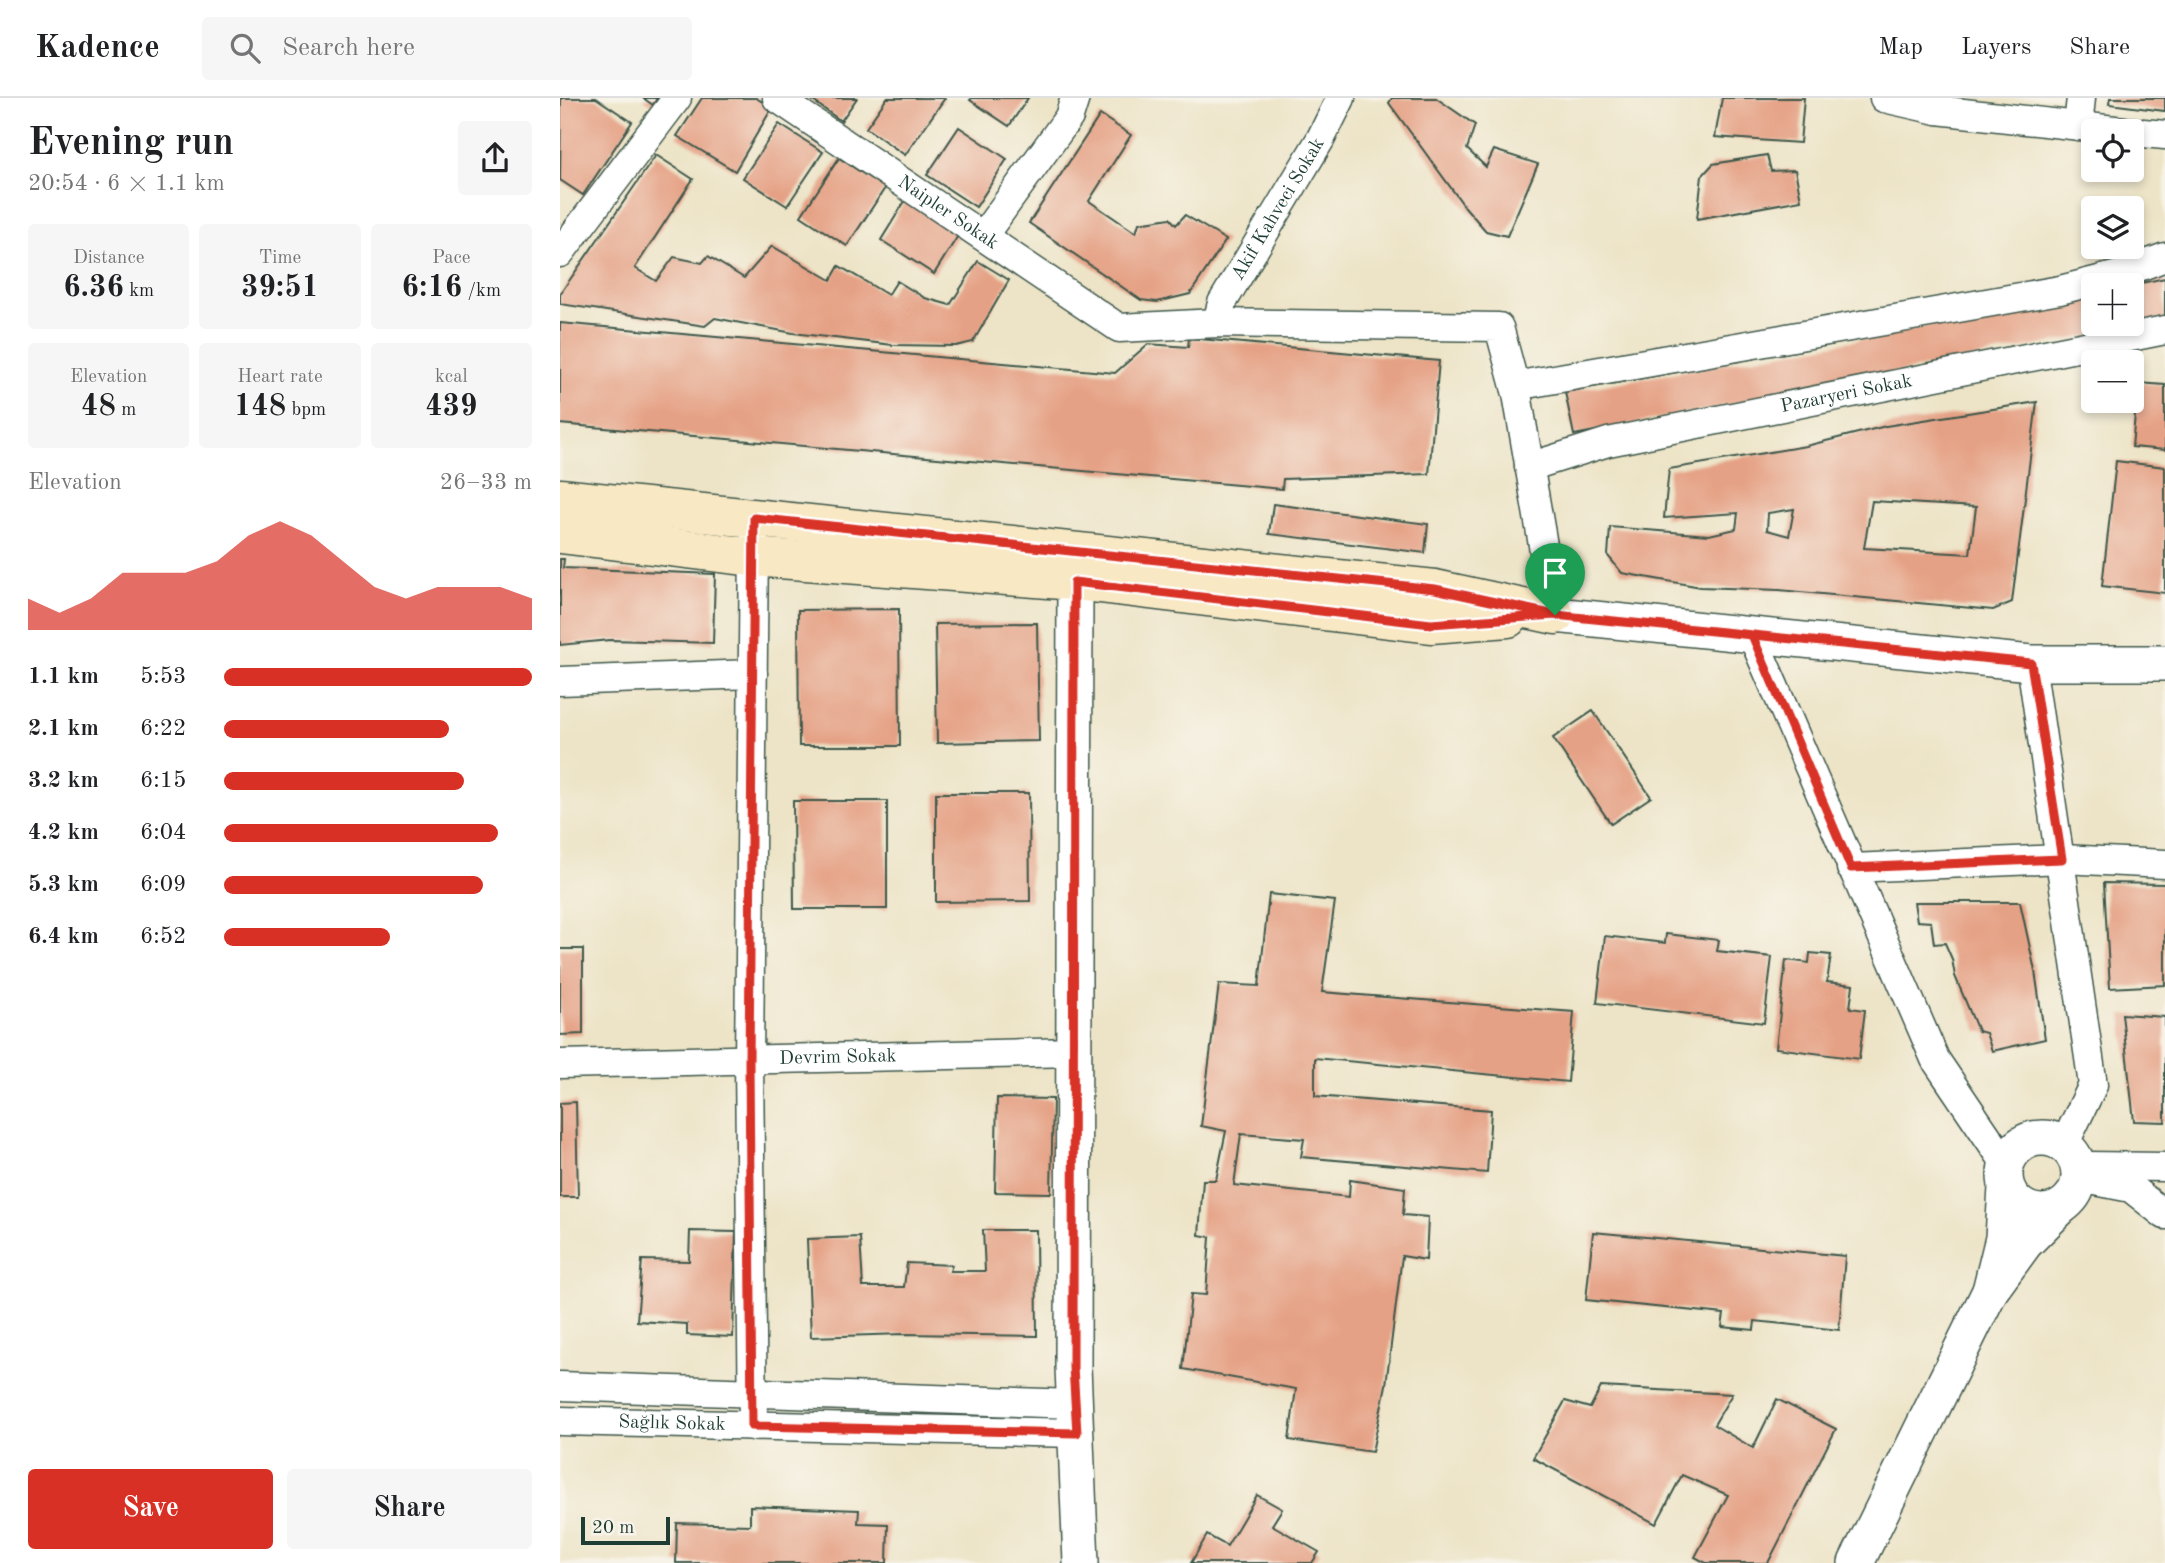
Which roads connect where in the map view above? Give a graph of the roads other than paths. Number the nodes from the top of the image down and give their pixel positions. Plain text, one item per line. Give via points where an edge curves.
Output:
1 (677, 98) edge
2 (777, 98) edge
3 (1075, 98) edge
4 (1341, 98) edge
5 (2081, 98) edge
6 (1897, 99) edge
7 (2078, 126) junction
8 (2081, 126) edge
9 (2144, 133) edge
10 (2165, 135) edge
11 (983, 236) junction
12 (560, 253) edge
13 (2165, 257) edge
14 (1217, 323) junction
15 (2165, 330) edge
16 (1515, 386) junction
17 (1529, 467) junction
18 (560, 498) edge
19 (754, 518) junction
20 (560, 534) edge
21 (753, 558) junction
22 (1074, 582) junction
23 (1555, 615) junction
24 (1752, 635) junction
25 (2031, 663) junction
26 (2165, 663) edge
27 (753, 674) junction
28 (560, 681) edge
29 (2062, 859) junction
30 (2165, 864) edge
31 (1851, 868) junction
32 (1076, 1052) junction
33 (749, 1062) junction
34 (560, 1064) edge
35 (2074, 1163) junction
36 (2165, 1167) edge
37 (2006, 1176) junction
38 (2059, 1209) junction
39 (2165, 1215) edge
40 (1990, 1291) junction
41 (560, 1386) edge
42 (752, 1395) junction
43 (1076, 1419) junction
44 (560, 1421) edge
45 (752, 1426) junction
46 (1081, 1563) edge
47 (1856, 1563) edge

1 - 12 street
2 - 11 street, Naipler Sokak
3 - 11 street via 1069,117
4 - 14 street, Akif Kahveci Sokak via 1222,303
5 - 7 street
6 - 7 street via 1937,110
7 - 8 street
9 - 10 street
11 - 14 street, Naipler Sokak via 1119,328
13 - 16 street via 2060,290
14 - 16 street via 1499,327
15 - 17 street, Pazaryeri Sokak via 1608,442
16 - 17 street
17 - 23 street
18 - 19 main road
19 - 21 street
19 - 23 main road via 1435,589
20 - 21 main road
21 - 22 main road
21 - 27 street
22 - 23 main road via 1431,624
22 - 32 street
23 - 24 street
24 - 25 street
24 - 31 street
25 - 26 street
25 - 29 street
27 - 28 street
27 - 33 street
29 - 30 street
29 - 31 street
29 - 35 street via 2093,1084
31 - 37 street via 1936,1059
32 - 33 street, Devrim Sokak
32 - 43 street
33 - 34 street, Devrim Sokak
33 - 42 street
35 - 36 street
35 - 37 street via 2042,1138 2030,1140 2020,1145
35 - 38 street via 2077,1191
35 - 39 street via 2131,1188
37 - 38 street via 2022,1208 2034,1212
37 - 40 street via 2003,1238
38 - 40 street via 2025,1243
40 - 47 street
41 - 42 street, Sağlık Sokak
42 - 43 street, Sağlık Sokak
42 - 45 street
43 - 45 street, Sağlık Sokak
43 - 46 street
44 - 45 street, Sağlık Sokak

